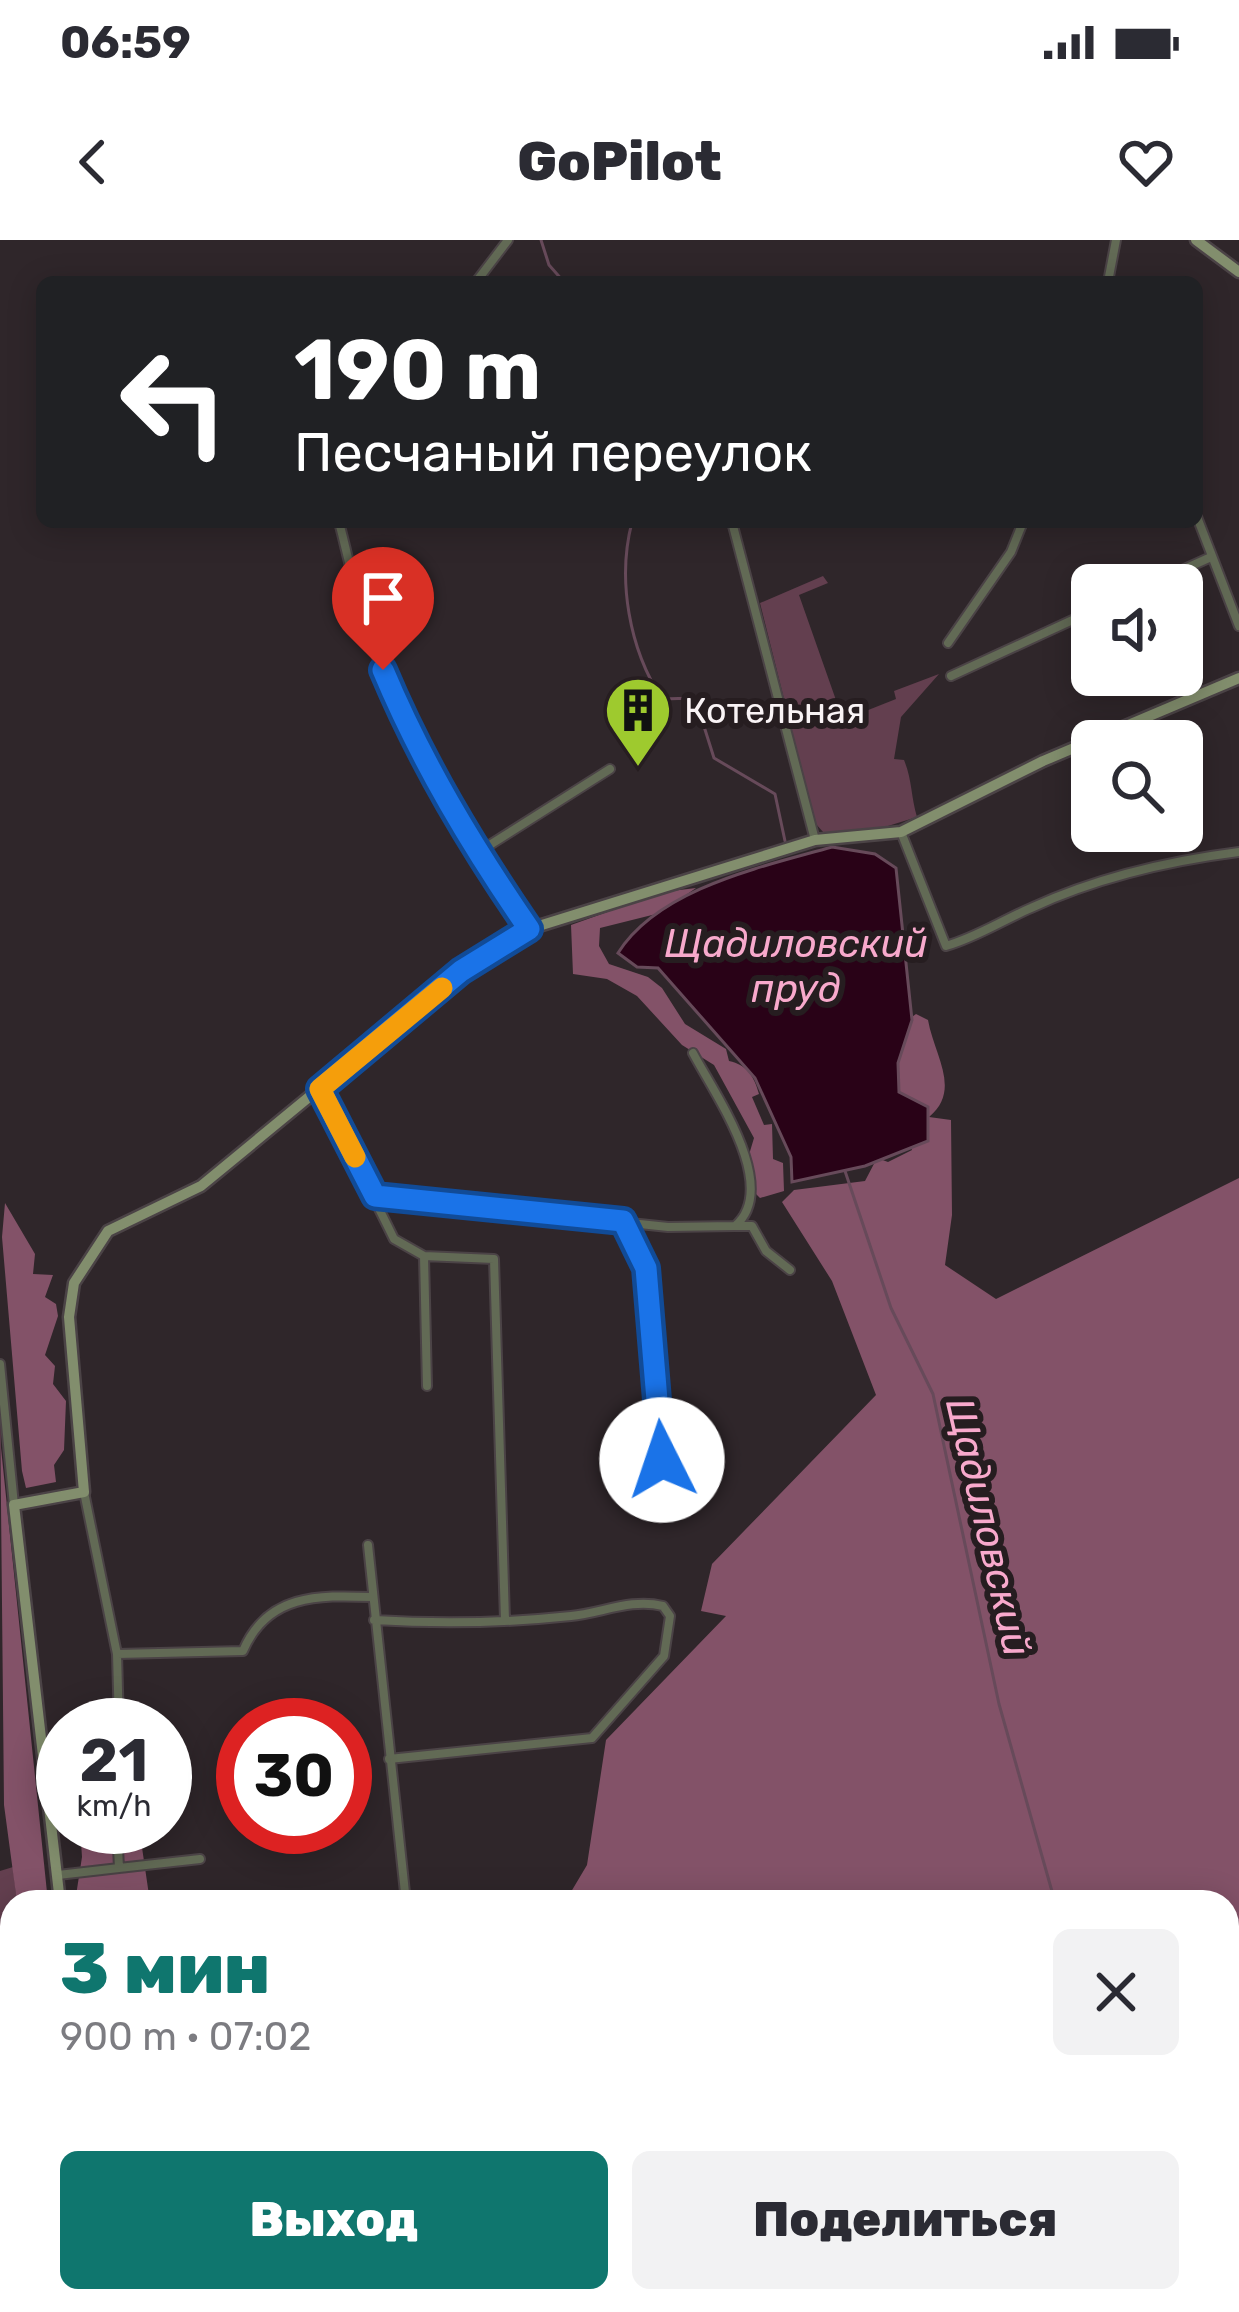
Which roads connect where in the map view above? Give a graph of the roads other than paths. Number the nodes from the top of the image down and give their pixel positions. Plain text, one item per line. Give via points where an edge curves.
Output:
1 (508, 240) edge
2 (1116, 240) edge
3 (1196, 240) edge
4 (1239, 272) edge
5 (481, 276) edge
6 (1109, 276) edge
7 (340, 528) edge
8 (734, 528) edge
9 (1021, 528) edge
10 (1201, 528) edge
11 (1211, 556) junction
12 (1194, 564) edge
13 (1071, 621) edge
14 (1239, 626) edge
15 (948, 643) dead end
16 (950, 676) dead end
17 (1239, 678) edge
18 (610, 769) dead end
19 (902, 832) junction
20 (815, 840) junction
21 (1239, 852) edge
22 (477, 854) junction
23 (529, 929) junction
24 (693, 1053) dead end
25 (320, 1089) junction
26 (375, 1196) junction
27 (623, 1221) junction
28 (735, 1226) junction
29 (424, 1256) junction
30 (790, 1270) dead end
31 (0, 1364) edge
32 (427, 1386) dead end
33 (662, 1460) dead end
34 (84, 1492) junction
35 (14, 1505) junction
36 (368, 1545) dead end
37 (372, 1597) junction
38 (374, 1620) junction
39 (505, 1620) junction
40 (117, 1654) junction
41 (118, 1698) edge
42 (389, 1759) junction
43 (118, 1854) edge
44 (200, 1859) dead end
45 (119, 1868) junction
46 (58, 1875) junction
47 (59, 1890) edge
48 (405, 1890) edge

1 - 5 street
2 - 6 street
3 - 4 street
7 - 22 street via 383,670
8 - 20 street
9 - 15 street
10 - 11 street
11 - 12 street
11 - 14 street
13 - 16 street
17 - 19 street
18 - 22 street
19 - 20 street
19 - 21 street via 946,946 1096,884
20 - 23 street
22 - 23 street
23 - 25 street via 461,971
24 - 28 street via 748,1162 747,1212
25 - 26 street
25 - 34 street via 201,1186 108,1231 74,1282 69,1317
26 - 27 street
26 - 29 street via 394,1239
27 - 28 street
27 - 33 street via 646,1268
28 - 30 street via 752,1226 766,1252
29 - 32 street
29 - 39 street via 494,1259
31 - 35 street
34 - 35 street
34 - 40 street
35 - 46 street
36 - 37 street
37 - 38 street
37 - 40 street via 283,1605 263,1618 243,1651
38 - 39 street
38 - 42 street
39 - 42 street via 649,1602 670,1616 664,1656 592,1738
40 - 41 street
42 - 48 street
43 - 45 street
44 - 45 street
45 - 46 street
46 - 47 street

